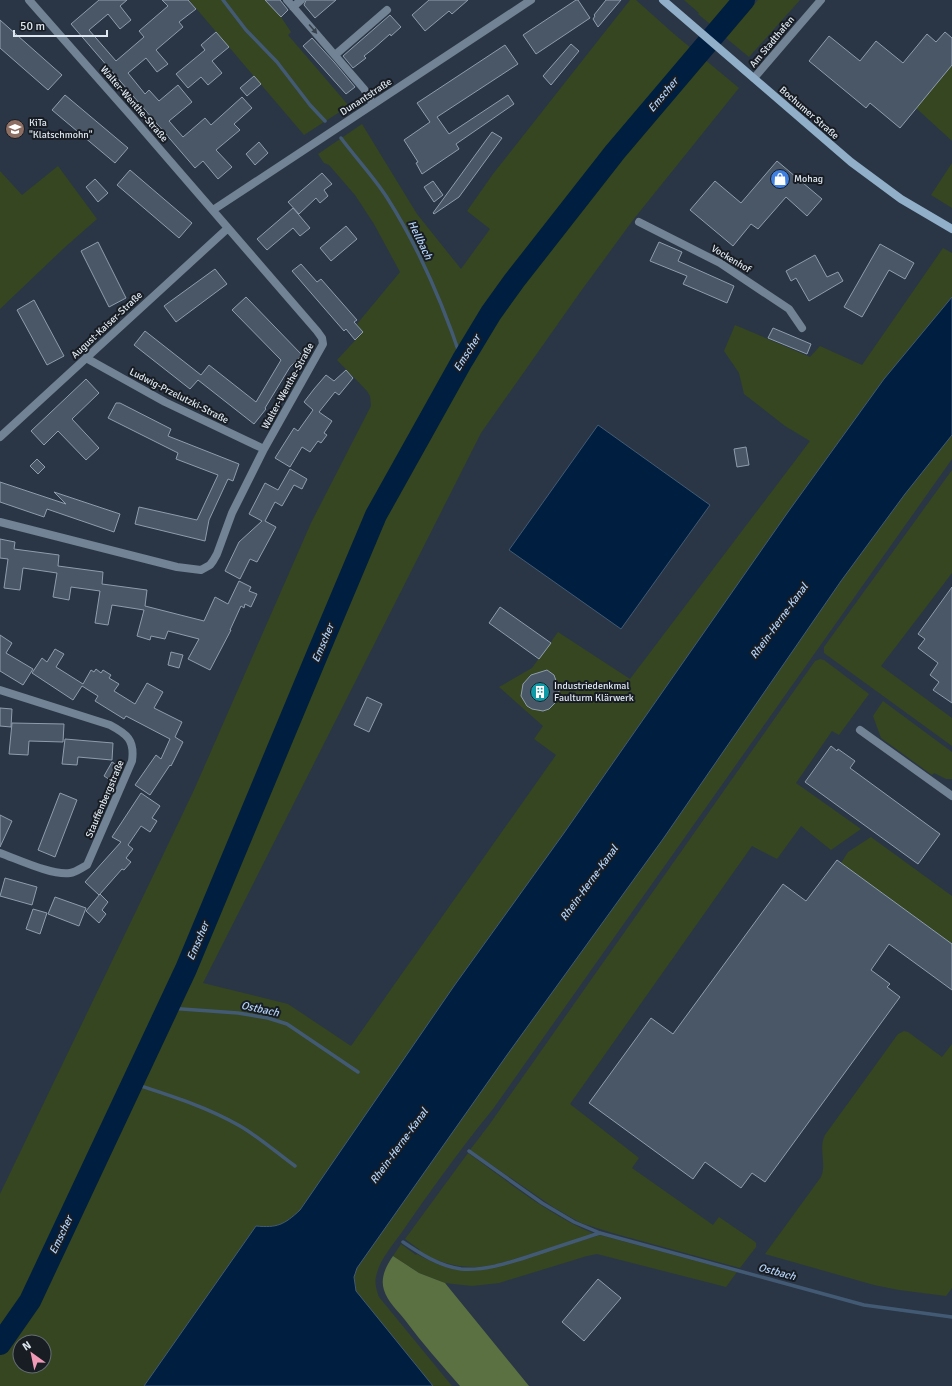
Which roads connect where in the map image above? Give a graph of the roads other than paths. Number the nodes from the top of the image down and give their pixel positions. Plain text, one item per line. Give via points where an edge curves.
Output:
1 (29, 0) edge
2 (287, 0) edge
3 (301, 0) edge
4 (531, 0) edge
5 (663, 0) edge
6 (821, 0) edge
7 (293, 7) junction
8 (387, 10) dead end
9 (335, 55) junction
10 (754, 78) junction
11 (373, 104) junction
12 (213, 210) junction
13 (639, 222) dead end
14 (228, 228) junction
15 (952, 229) edge
16 (802, 328) dead end
17 (86, 358) junction
18 (0, 437) edge
19 (264, 449) junction
20 (0, 522) edge
21 (0, 690) edge
22 (860, 730) dead end
23 (952, 796) edge
24 (0, 853) edge

1 - 12 street, Walter-Wenthe-Straße
2 - 7 street
3 - 7 street
4 - 11 street, Dunantstraße
5 - 10 main road, Bochumer Straße
6 - 10 street, Am Stadthafen
7 -> 9 street
8 - 9 street
9 - 11 street via 364,89
10 - 15 main road, Bochumer Straße via 851,162 901,199
11 - 12 street, Dunantstraße
12 - 14 street, Walter-Wenthe-Straße
13 - 16 street, Vockenhof via 720,263 789,309
14 - 17 street, August-Kaiser-Straße
14 - 19 street, Walter-Wenthe-Straße via 317,331 323,344
17 - 18 street, August-Kaiser-Straße
17 - 19 street, Ludwig-Przelutzki-Straße via 166,402
19 - 20 street, Walter-Wenthe-Straße via 232,513 217,554 210,565 202,570 178,567
21 - 24 street, Stauffenbergstraße via 110,725 121,731 134,750 132,761 87,865 78,871 65,874
22 - 23 street

